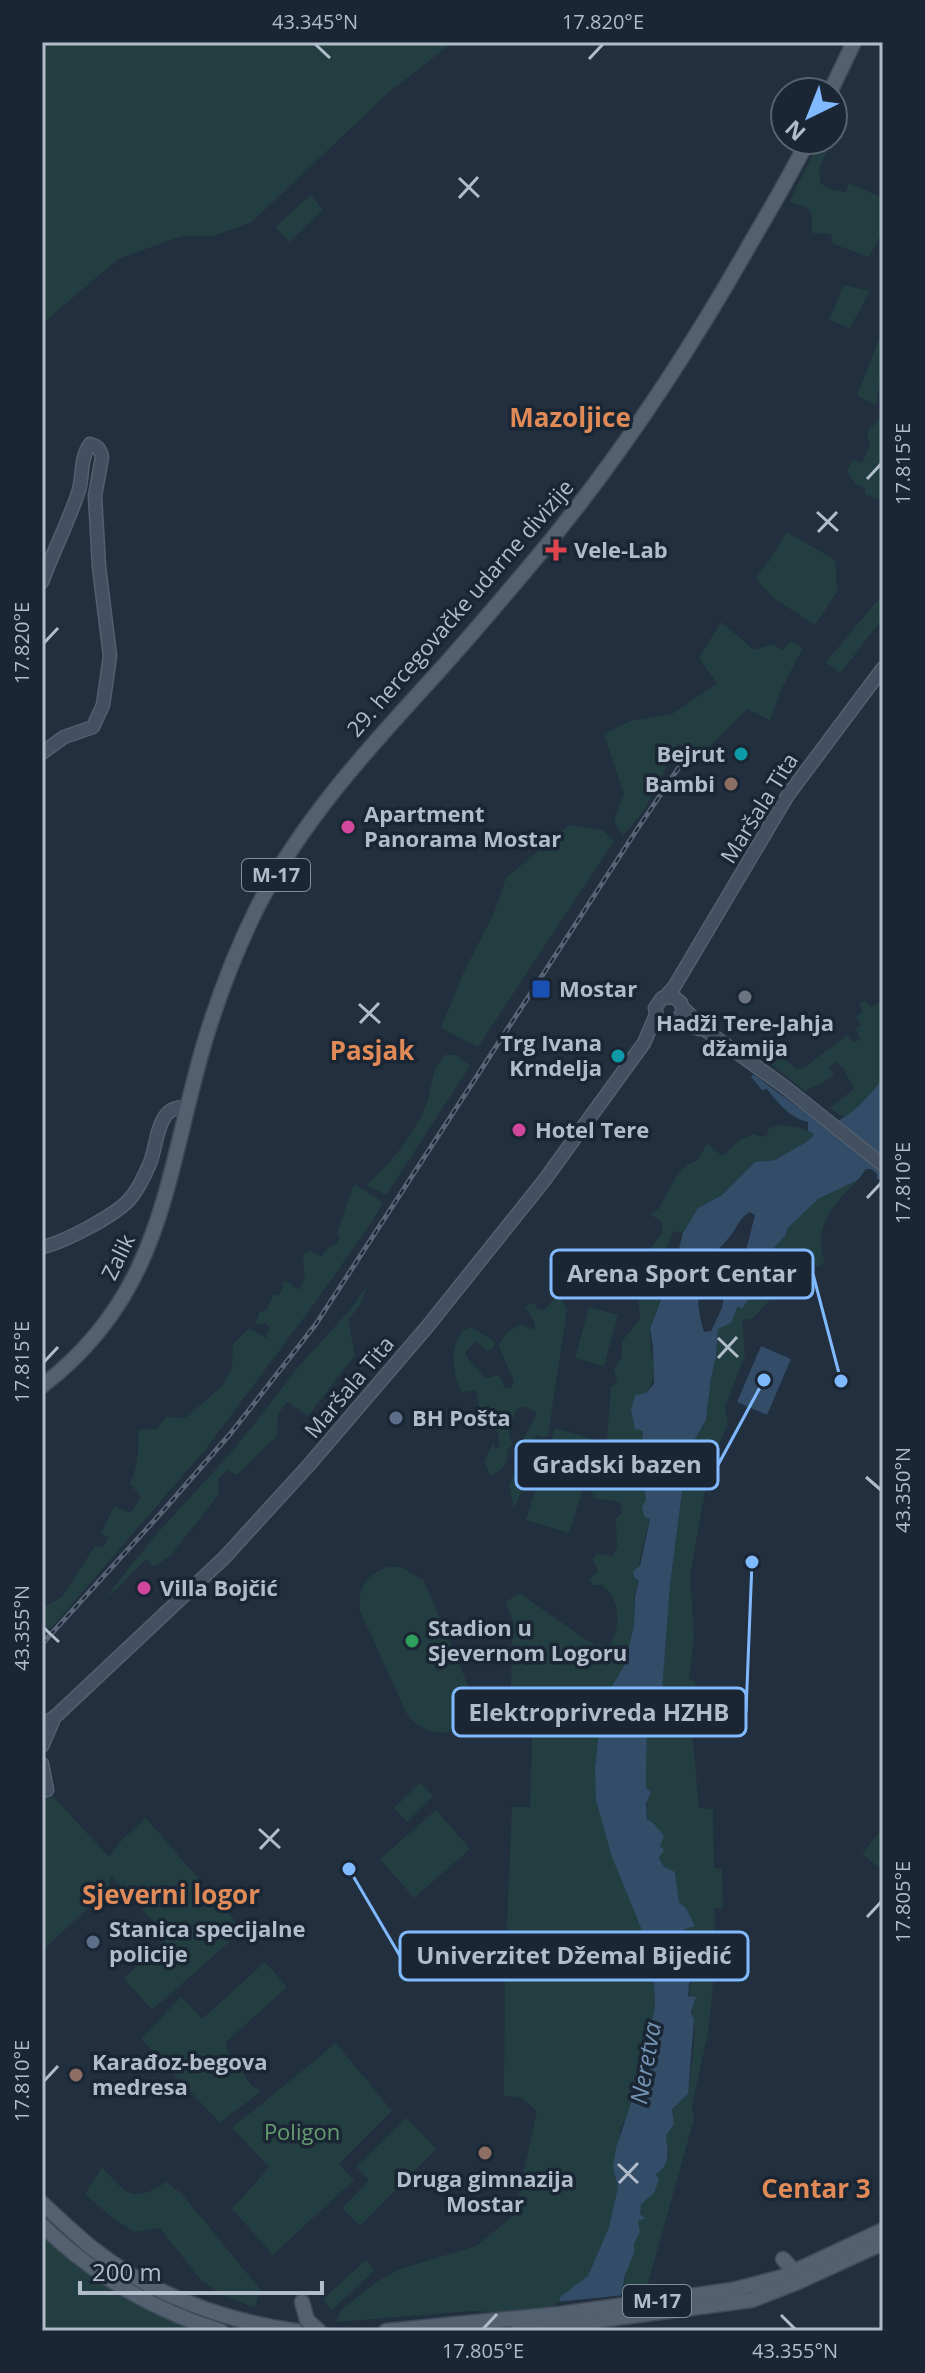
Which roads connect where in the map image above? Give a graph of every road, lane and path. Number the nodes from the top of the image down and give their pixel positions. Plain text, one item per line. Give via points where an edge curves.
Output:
1 (854, 42) edge
2 (838, 76) edge
3 (799, 156) edge
4 (42, 582) edge
5 (883, 668) edge
6 (42, 753) edge
7 (675, 1001) junction
8 (656, 1015) junction
9 (673, 1023) junction
10 (708, 1032) junction
11 (644, 1043) junction
12 (186, 1114) junction
13 (883, 1165) edge
14 (42, 1247) edge
15 (42, 1386) edge
16 (46, 1724) edge
17 (42, 1746) edge
18 (42, 1764) edge
19 (42, 1787) edge
20 (42, 2203) edge
21 (42, 2225) edge
22 (883, 2230) edge
23 (883, 2243) edge
24 (783, 2259) dead end
25 (794, 2271) junction
26 (752, 2292) junction
27 (302, 2302) dead end
28 (513, 2325) edge
29 (221, 2331) edge
30 (296, 2331) edge
31 (319, 2331) edge
32 (386, 2331) edge

1 - 2 main road
3 - 12 main road, 29. hercegovačke udarne divizije / M-17 via 688,349 603,475 300,835 259,904 232,964
4 - 6 street via 80,489 84,454 90,444 96,445 102,457 95,496 110,641 105,696 93,727 64,737
5 - 7 street, Maršala Tita via 790,792 680,977
7 - 8 street via 656,1004
7 - 9 street via 681,1016
7 - 10 street
8 - 9 street
8 - 11 street, Maršala Tita
9 - 10 street
9 - 11 street, Maršala Tita
10 - 13 street
11 - 16 street, Maršala Tita via 516,1216 301,1474 224,1558
12 - 14 street via 161,1124 151,1161 130,1199 101,1220
12 - 15 main road, Zalik / M-17 via 159,1217 134,1280 94,1337
16 - 17 street
18 - 19 street via 47,1790
20 - 30 main road via 95,2250 173,2297 217,2314
21 - 29 main road via 115,2283
22 - 25 main road, M-17
23 - 26 main road, M-17 via 798,2282
24 - 25 main road
25 - 26 main road, M-17
26 - 28 main road, M-17
27 - 31 main road via 307,2320
28 - 32 main road, M-17

